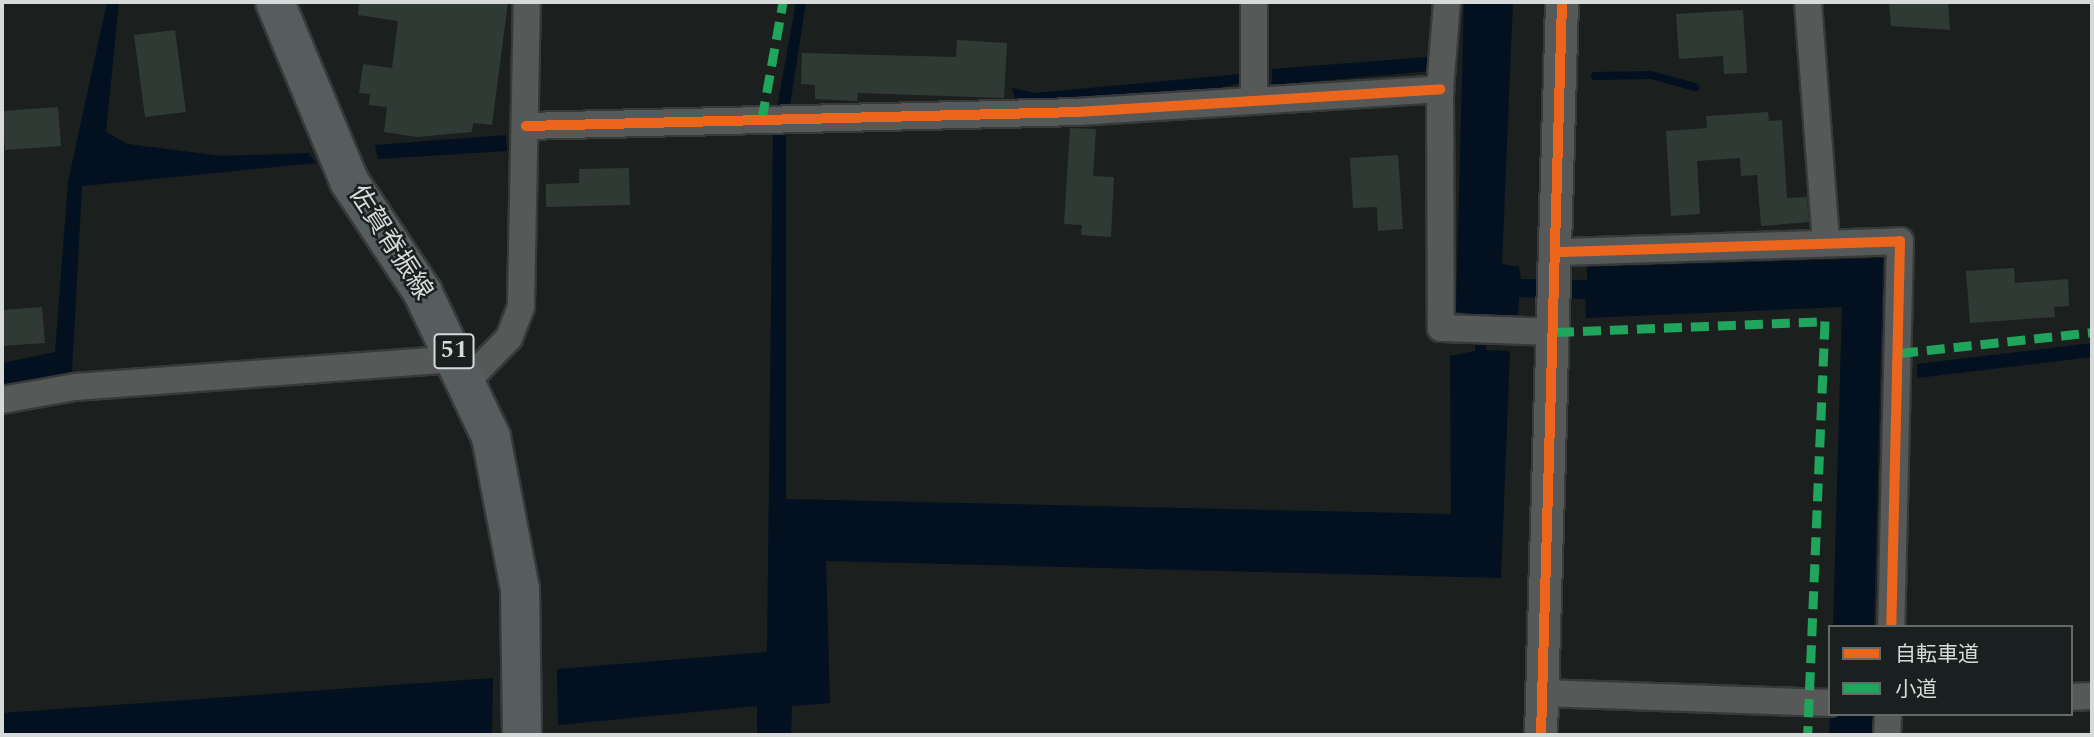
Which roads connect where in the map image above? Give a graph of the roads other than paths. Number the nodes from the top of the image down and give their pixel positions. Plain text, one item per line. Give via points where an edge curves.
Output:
1 (275, 2) edge
2 (527, 2) edge
3 (1254, 2) edge
4 (1447, 2) edge
5 (1562, 2) edge
6 (1808, 2) edge
7 (1440, 89) junction
8 (1254, 99) junction
9 (526, 125) junction
10 (1826, 242) junction
11 (1559, 252) junction
12 (1556, 332) junction
13 (463, 369) junction
14 (2, 400) edge
15 (1891, 625) edge
16 (1542, 693) junction
17 (2092, 696) edge
18 (2073, 697) edge
19 (1819, 702) edge
20 (1888, 716) edge
21 (522, 735) edge
22 (1541, 735) edge
23 (1887, 735) edge

1 - 13 main road, 佐賀脊振線 / 51 via 349,181
2 - 9 street
3 - 8 street
4 - 7 street
5 - 11 street
6 - 10 street
7 - 8 street
7 - 12 street via 1441,328
8 - 9 street via 1078,112
9 - 13 street via 521,306 509,338
10 - 11 street
10 - 15 street via 1900,241
11 - 12 street
12 - 16 street
13 - 14 street via 75,387
13 - 21 main road, 佐賀脊振線 / 51 via 491,437 520,589
16 - 19 street
16 - 22 street
17 - 18 street
20 - 23 street

